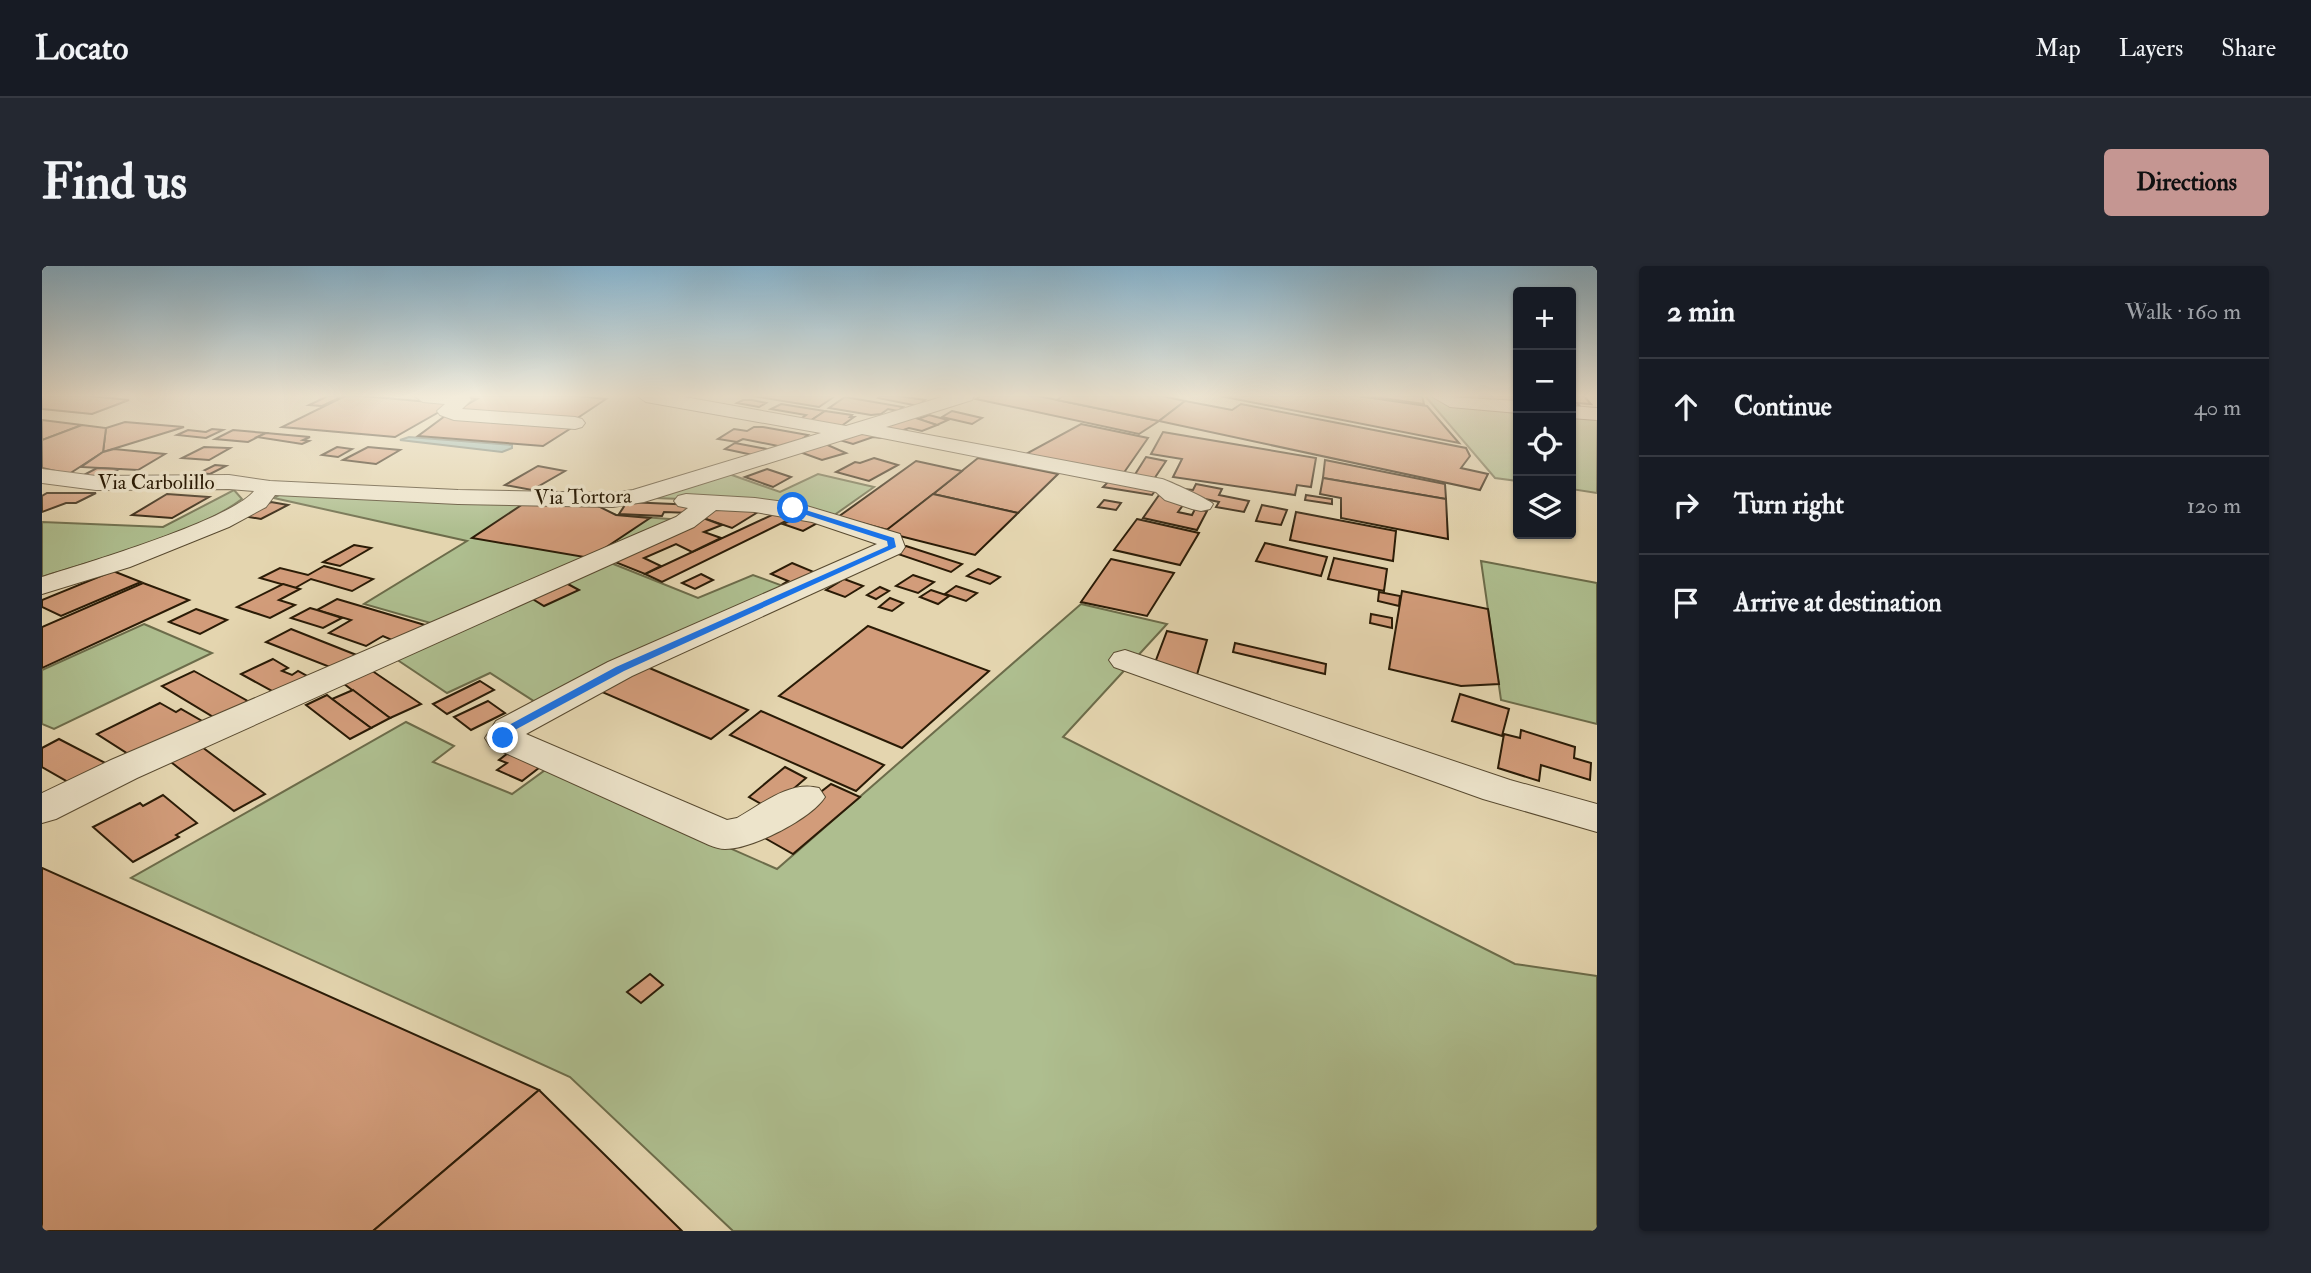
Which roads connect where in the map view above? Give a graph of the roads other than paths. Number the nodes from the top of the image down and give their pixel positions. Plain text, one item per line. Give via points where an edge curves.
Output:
1 (819, 441) edge
2 (915, 441) edge
3 (42, 476) edge
4 (65, 482) junction
5 (269, 488) junction
6 (42, 491) edge
7 (636, 498) junction
8 (704, 503) junction
9 (1201, 503) dead end
10 (42, 586) edge
11 (1125, 660) dead end
12 (804, 797) dead end
13 (42, 809) edge
14 (1597, 818) edge

1 - 7 street, Via Tortora
2 - 9 street via 1162,486 1173,495
3 - 4 street, Via Carbolillo
4 - 5 street, Via Carbolillo via 224,482
4 - 6 street
5 - 7 street, Via Tortora via 458,497
5 - 10 street via 258,502 220,522
7 - 8 street
8 - 12 street via 767,503 793,508 891,540 892,547 620,669 509,729 503,738 724,835 748,830
8 - 13 street via 707,506 685,522
11 - 14 street via 1497,790

